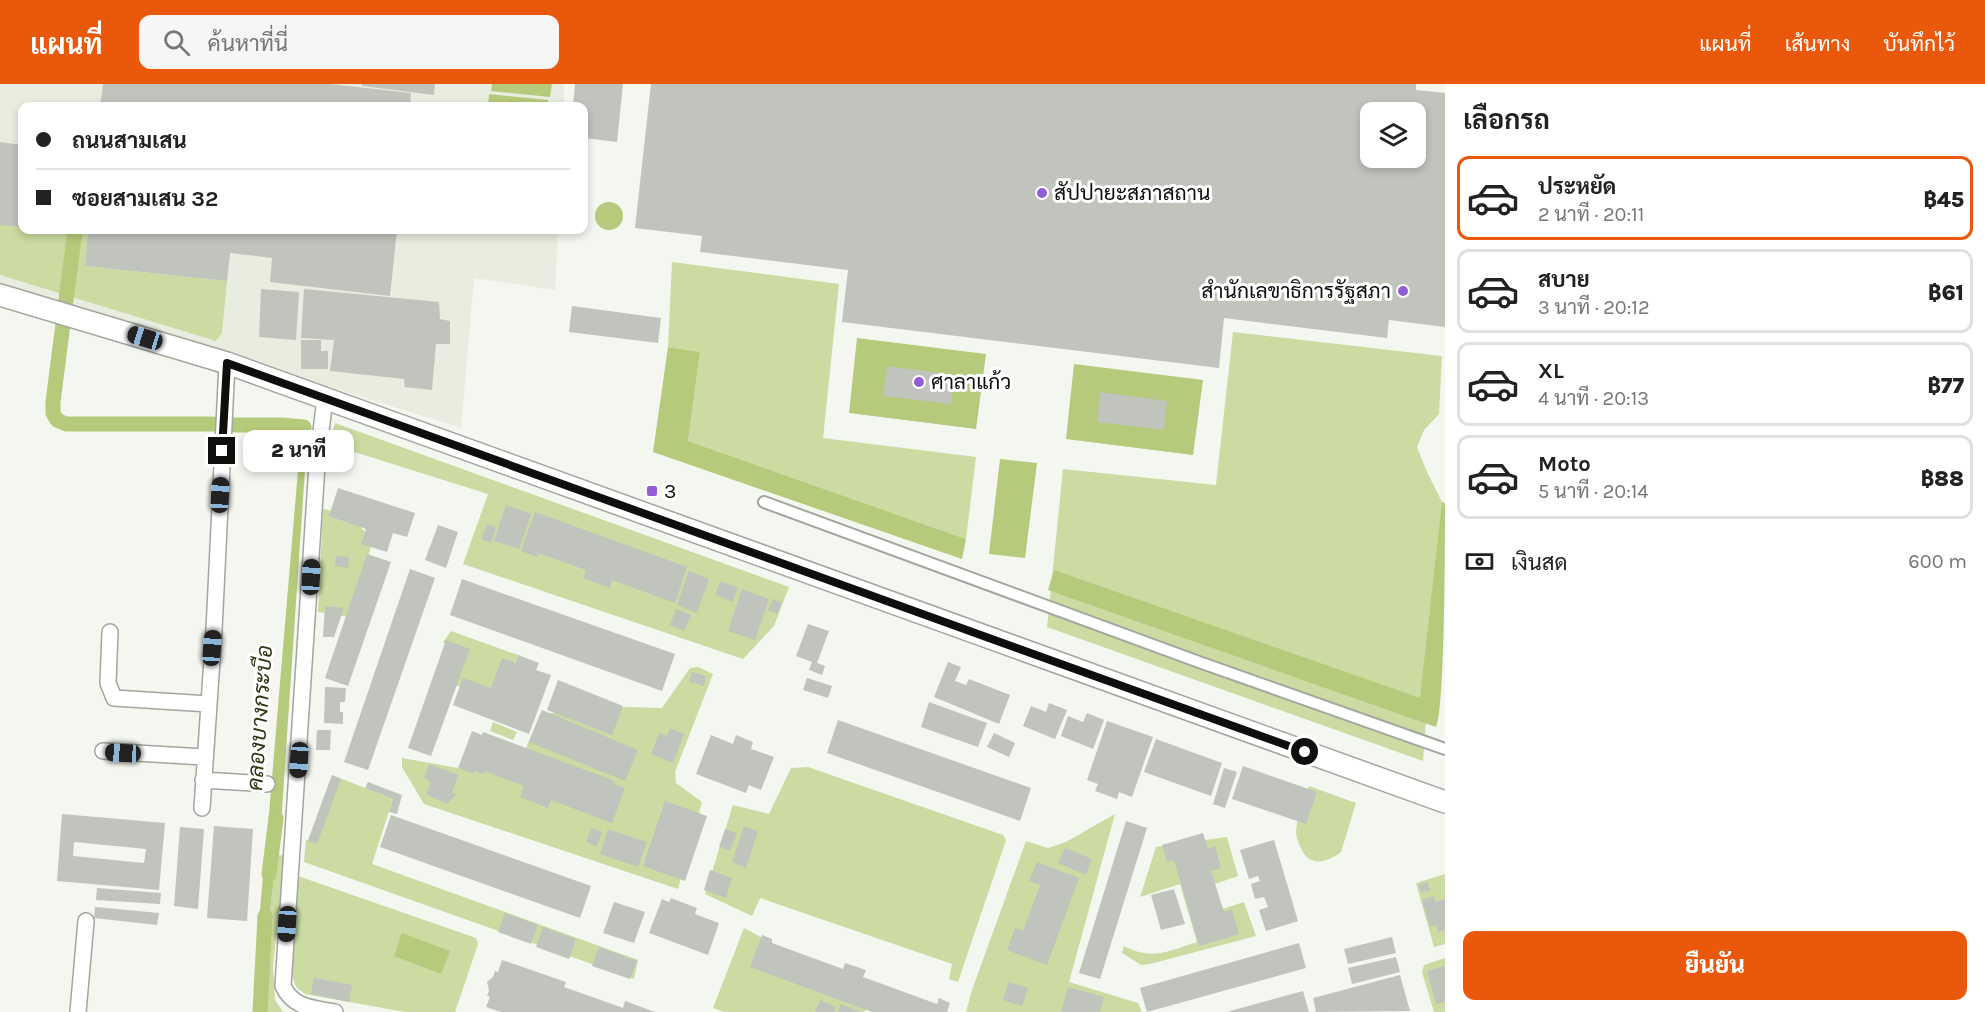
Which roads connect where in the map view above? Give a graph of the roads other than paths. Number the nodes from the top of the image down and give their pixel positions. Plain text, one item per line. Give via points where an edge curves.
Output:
1 (0, 295) edge
2 (227, 363) junction
3 (325, 398) junction
4 (764, 502) dead end
5 (110, 632) dead end
6 (209, 704) junction
7 (1445, 749) edge
8 (103, 751) dead end
9 (204, 757) junction
10 (203, 780) junction
11 (267, 784) dead end
12 (1445, 802) edge
13 (202, 808) dead end
14 (86, 921) dead end
15 (78, 1012) edge
16 (335, 1012) edge

1 - 2 main road
2 - 3 main road
2 - 6 street
3 - 12 main road
3 - 16 street via 317,465 283,986 289,998 304,1006
4 - 7 street
5 - 6 street via 108,683 114,698
6 - 9 street
8 - 9 street
9 - 10 street
10 - 11 street
10 - 13 street
14 - 15 street

